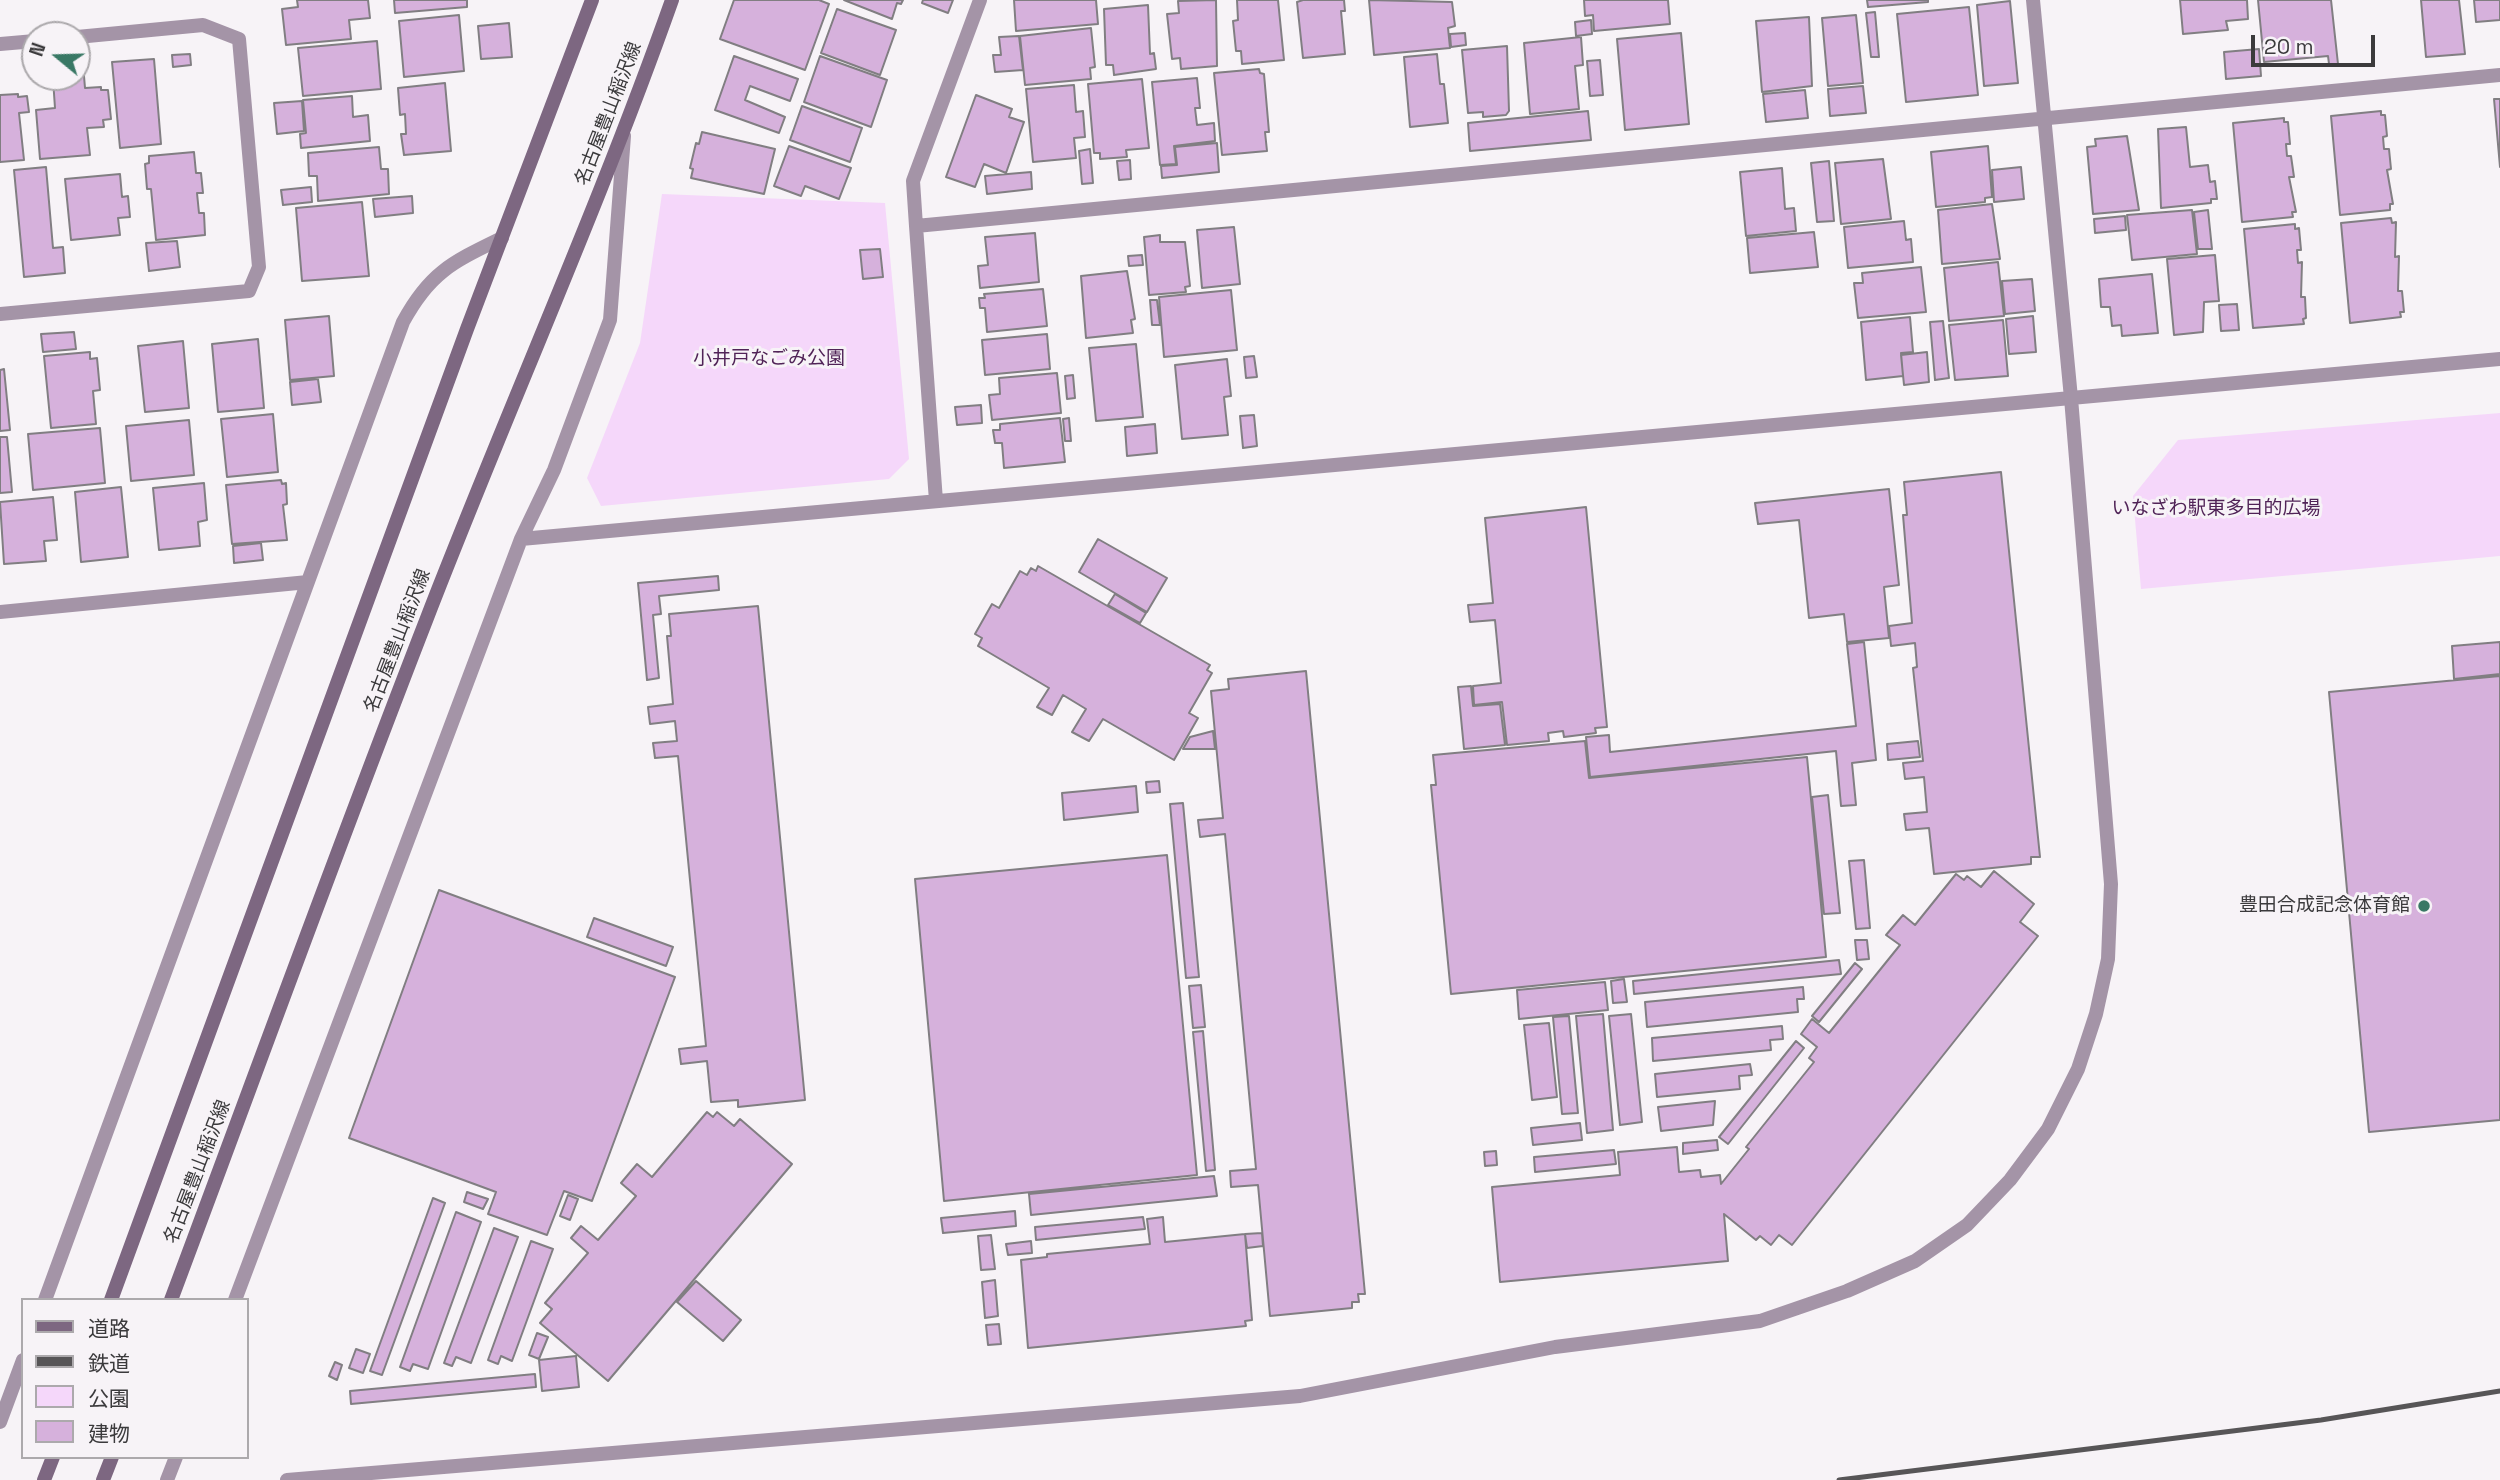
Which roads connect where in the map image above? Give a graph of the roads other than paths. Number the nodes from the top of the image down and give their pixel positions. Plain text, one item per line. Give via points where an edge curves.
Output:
1 (592, 0) edge
2 (672, 0) edge
3 (981, 0) edge
4 (2033, 0) edge
5 (91, 36) edge
6 (21, 42) edge
7 (0, 44) edge
8 (2500, 75) edge
9 (2045, 118) junction
10 (624, 136) junction
11 (916, 226) junction
12 (502, 238) junction
13 (0, 314) edge
14 (2500, 359) edge
15 (2071, 398) junction
16 (936, 501) junction
17 (521, 539) junction
18 (308, 582) junction
19 (0, 612) edge
20 (46, 1298) edge
21 (112, 1298) edge
22 (172, 1298) edge
23 (236, 1298) edge
24 (21, 1365) edge
25 (0, 1422) edge
26 (52, 1459) edge
27 (111, 1459) edge
28 (175, 1459) edge
29 (44, 1480) edge
30 (103, 1480) edge
31 (167, 1480) edge
32 (286, 1480) edge

1 - 12 main road, 名古屋豊山稲沢線
2 - 10 main road, 名古屋豊山稲沢線
3 - 11 street via 913,181
4 - 9 street
5 - 13 street via 203,25 239,39 259,267 249,291
6 - 7 street
8 - 9 street
9 - 11 street
9 - 15 street
10 - 17 street via 610,320 554,470
10 - 22 main road, 名古屋豊山稲沢線 via 426,618
11 - 16 street
12 - 18 street via 453,262 419,292 403,322
12 - 21 main road, 名古屋豊山稲沢線
14 - 15 street
15 - 16 street
15 - 32 street via 2112,884 2108,959 2078,1069 2048,1129 2010,1180 1967,1225 1915,1261 1760,1321 1555,1347 1300,1396
16 - 17 street
17 - 23 street
18 - 19 street
18 - 20 street
24 - 25 street
26 - 29 main road
27 - 30 main road
28 - 31 street

